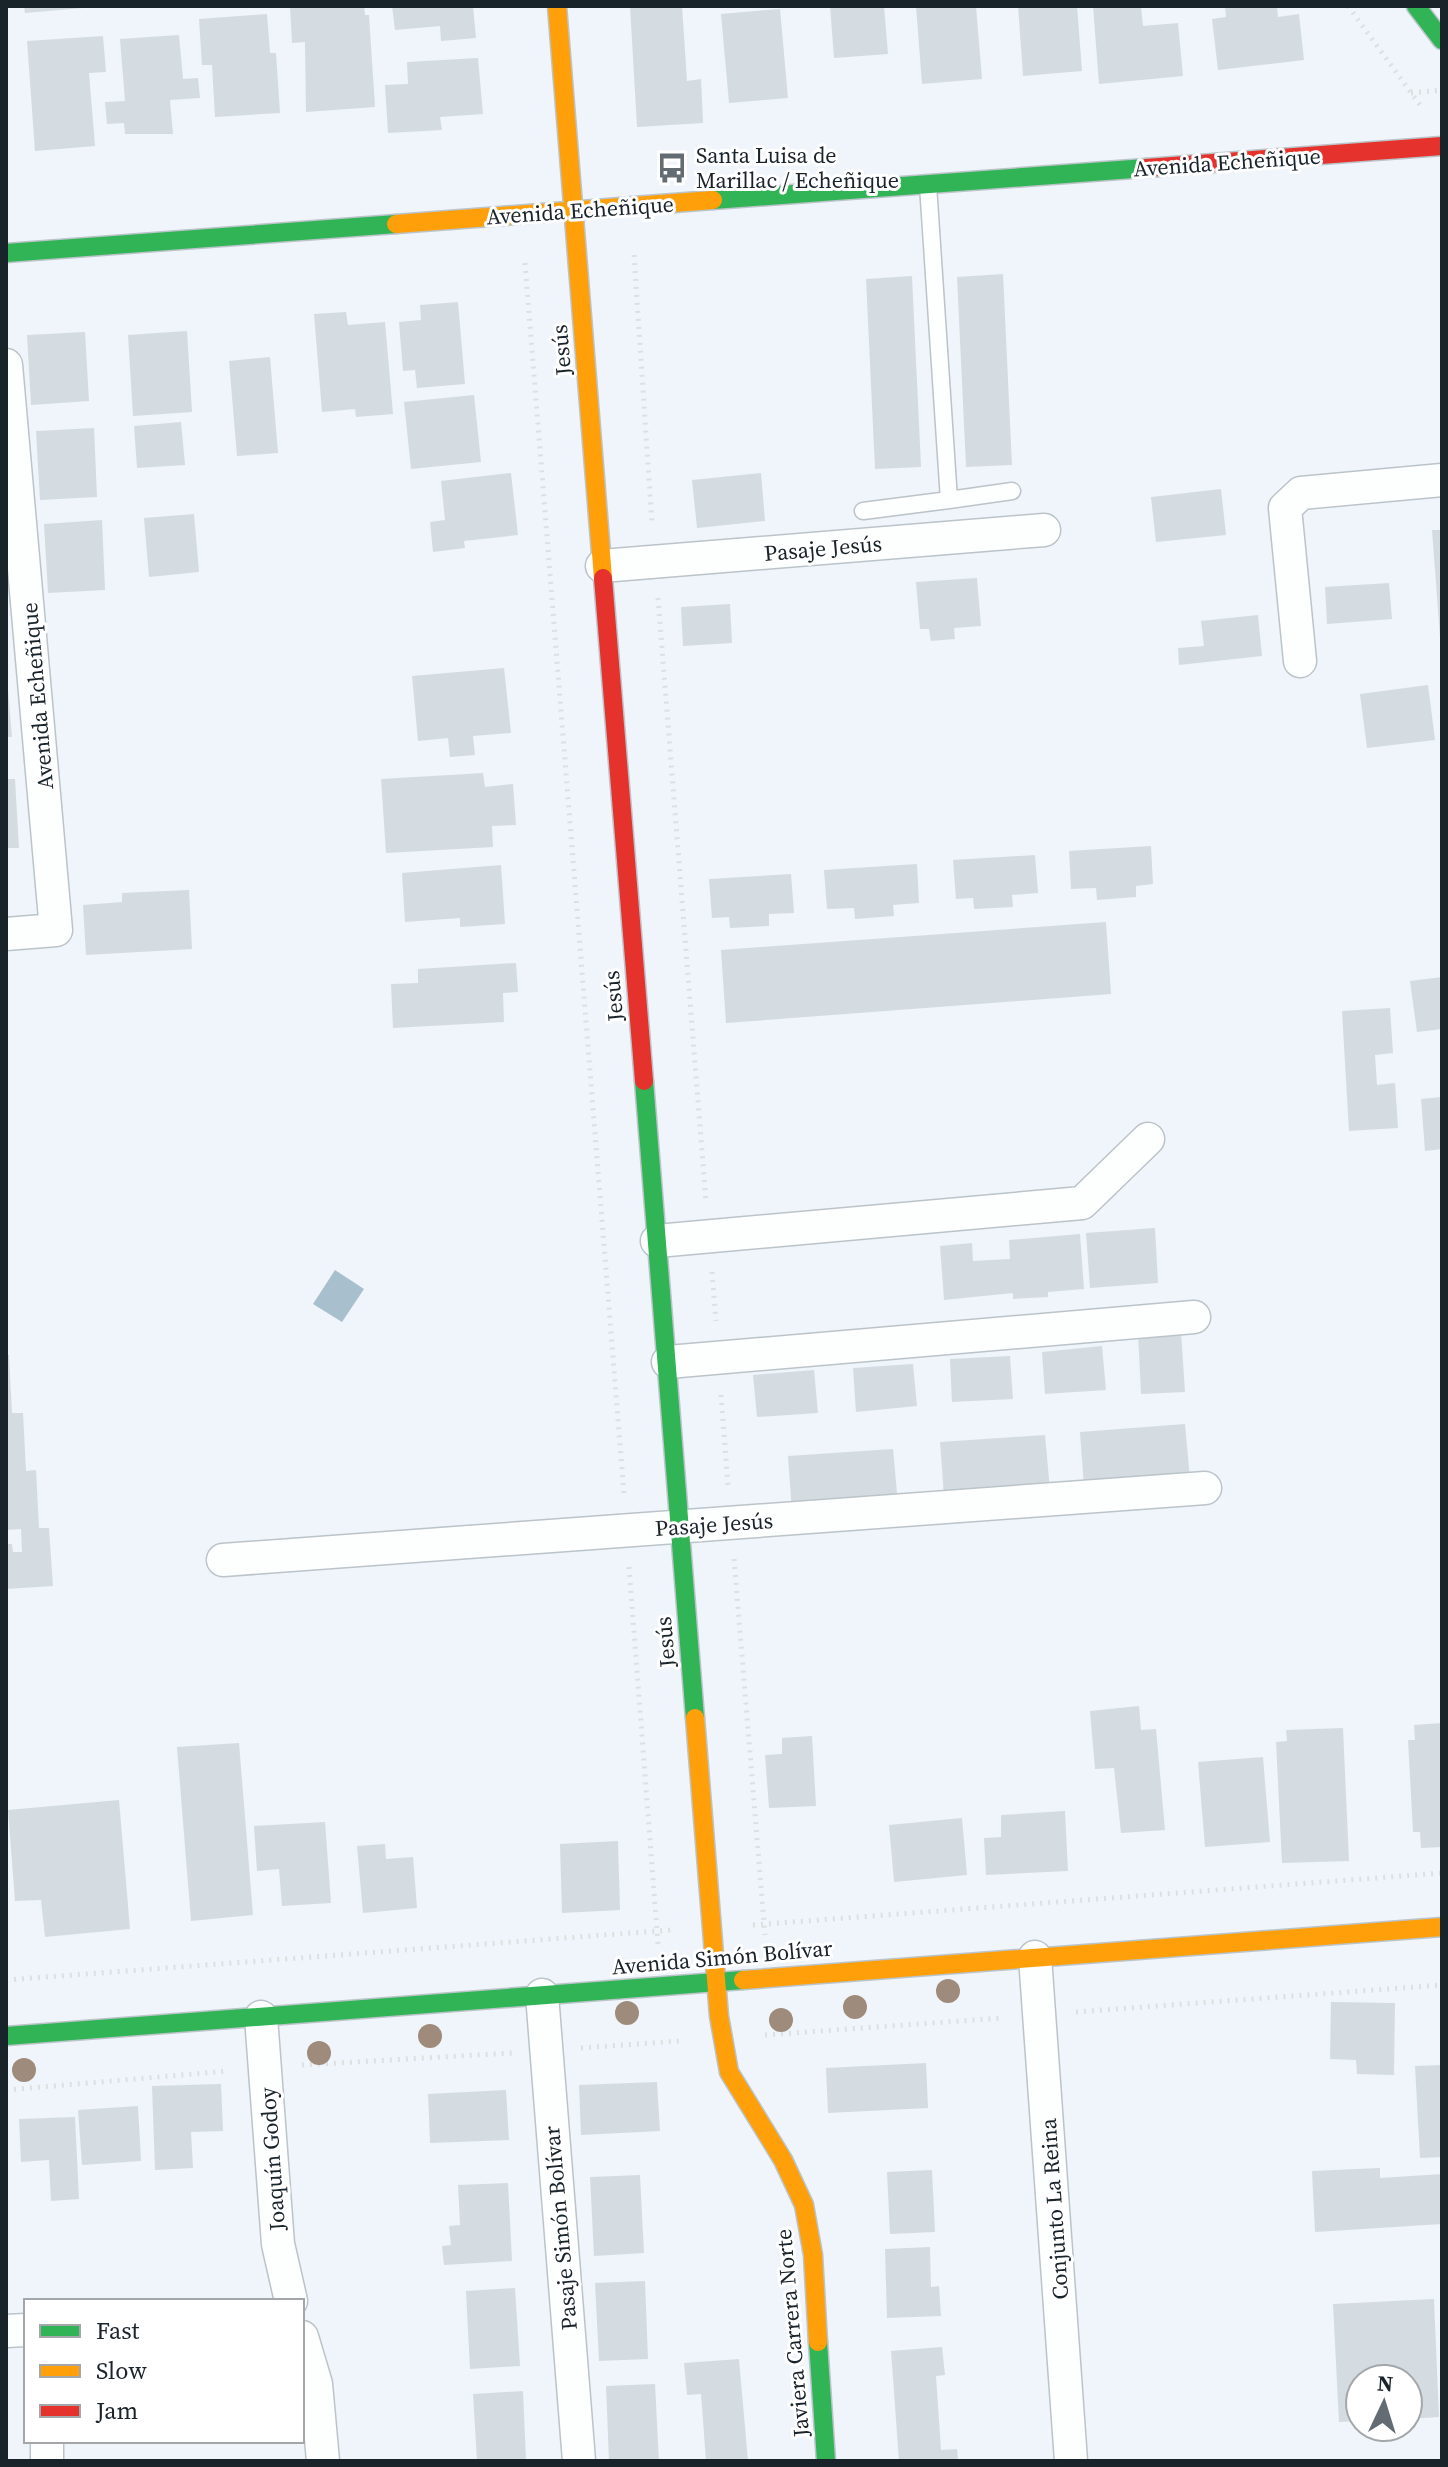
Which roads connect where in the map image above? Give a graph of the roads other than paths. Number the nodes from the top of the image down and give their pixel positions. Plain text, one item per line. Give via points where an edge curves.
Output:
1 (557, 6) edge
2 (1416, 6) edge
3 (1442, 40) edge
4 (1442, 146) edge
5 (928, 184) junction
6 (574, 210) junction
7 (6, 253) edge
8 (6, 365) edge
9 (1442, 480) edge
10 (1012, 491) dead end
11 (949, 500) junction
12 (863, 511) dead end
13 (1044, 530) dead end
14 (602, 566) junction
15 (1300, 661) dead end
16 (6, 934) edge
17 (1148, 1139) dead end
18 (657, 1241) junction
19 (1194, 1317) dead end
20 (668, 1362) junction
21 (1205, 1488) dead end
22 (680, 1527) junction
23 (223, 1560) dead end
24 (1442, 1927) edge
25 (1035, 1957) junction
26 (717, 1982) junction
27 (542, 1995) junction
28 (261, 2017) junction
29 (6, 2036) edge
30 (291, 2299) edge
31 (304, 2344) edge
32 (323, 2461) edge
33 (579, 2461) edge
34 (826, 2461) edge
35 (1071, 2461) edge

1 - 6 street, Jesús
2 - 3 street
4 - 5 street, Avenida Echeñique
5 - 6 street, Avenida Echeñique
5 - 11 lane
6 - 7 street, Avenida Echeñique
6 - 14 street, Jesús
8 - 16 street, Avenida Echeñique via 56,930
9 - 15 street via 1301,493 1285,508
10 - 11 lane
11 - 12 lane
13 - 14 street, Pasaje Jesús
14 - 18 street, Jesús
17 - 18 street via 1082,1203
18 - 20 street, Jesús
19 - 20 street
20 - 22 street, Jesús
21 - 22 street, Pasaje Jesús
22 - 23 street, Pasaje Jesús
22 - 26 street, Jesús
24 - 25 street, Avenida Simón Bolívar
25 - 26 street, Avenida Simón Bolívar
25 - 35 street, Conjunto La Reina
26 - 27 street, Avenida Simón Bolívar
26 - 34 street, Javiera Carrera Norte via 729,2072 804,2205 813,2255
27 - 28 street, Avenida Simón Bolívar
27 - 33 street, Pasaje Simón Bolívar
28 - 29 street, Avenida Simón Bolívar
28 - 30 street, Joaquín Godoy via 278,2244
31 - 32 street via 316,2384

